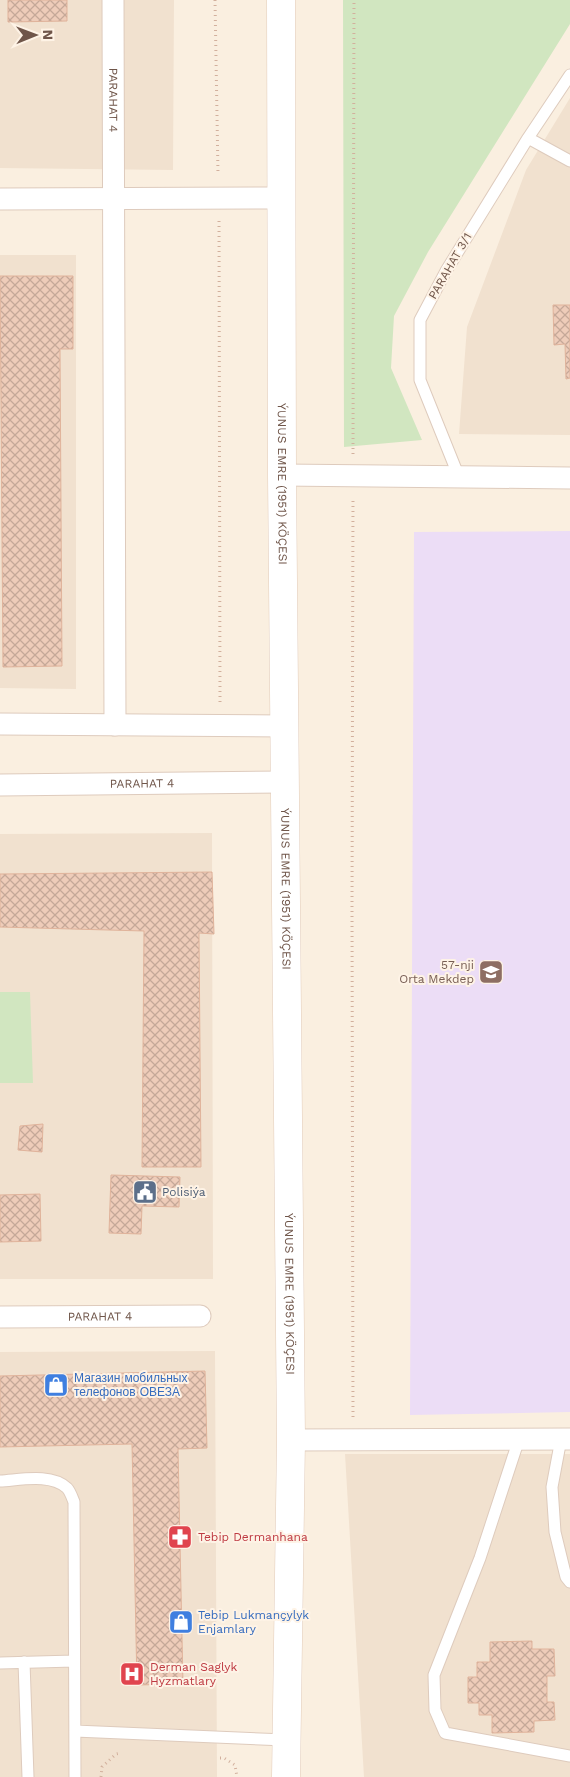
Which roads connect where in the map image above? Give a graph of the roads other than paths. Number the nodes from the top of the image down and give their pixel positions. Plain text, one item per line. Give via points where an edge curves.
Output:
1 (113, 0) edge
2 (281, 0) edge
3 (570, 74) edge
4 (528, 138) junction
5 (570, 161) edge
6 (280, 198) junction
7 (0, 199) edge
8 (115, 199) junction
9 (282, 475) junction
10 (459, 477) junction
11 (570, 478) edge
12 (0, 724) edge
13 (116, 725) junction
14 (284, 726) junction
15 (286, 782) junction
16 (0, 784) edge
17 (200, 1316) dead end
18 (0, 1317) edge
19 (519, 1439) junction
20 (565, 1439) edge
21 (291, 1440) junction
22 (0, 1481) edge
23 (570, 1582) edge
24 (24, 1662) junction
25 (74, 1662) junction
26 (0, 1663) edge
27 (75, 1731) junction
28 (286, 1740) junction
29 (570, 1756) edge
30 (28, 1777) edge
31 (75, 1777) edge
32 (286, 1777) edge

1 - 8 street, PARAHAT 4
2 - 6 street, ÝUNUS EMRE (1951) KÖÇESI
3 - 4 lane, PARAHAT 3/1
4 - 5 lane
4 - 10 lane, PARAHAT 3/1 via 446,271 420,320 420,380
6 - 8 street
6 - 9 street, ÝUNUS EMRE (1951) KÖÇESI
7 - 8 street
8 - 13 street, PARAHAT 4
9 - 10 street
9 - 14 street, ÝUNUS EMRE (1951) KÖÇESI
10 - 11 street
12 - 13 street
13 - 14 street
14 - 15 street, ÝUNUS EMRE (1951) KÖÇESI
15 - 16 street, PARAHAT 4
15 - 21 street, ÝUNUS EMRE (1951) KÖÇESI
17 - 18 street, PARAHAT 4
19 - 20 street
19 - 21 street
19 - 29 lane via 480,1558 434,1675 435,1710 445,1733
20 - 23 lane via 552,1487 555,1532
21 - 28 street, ÝUNUS EMRE (1951) KÖÇESI
22 - 25 lane via 41,1479 58,1482 68,1489 74,1502
24 - 25 lane
24 - 26 lane
24 - 30 lane
25 - 27 lane
27 - 28 lane
27 - 31 lane
28 - 32 street, ÝUNUS EMRE (1951) KÖÇESI

